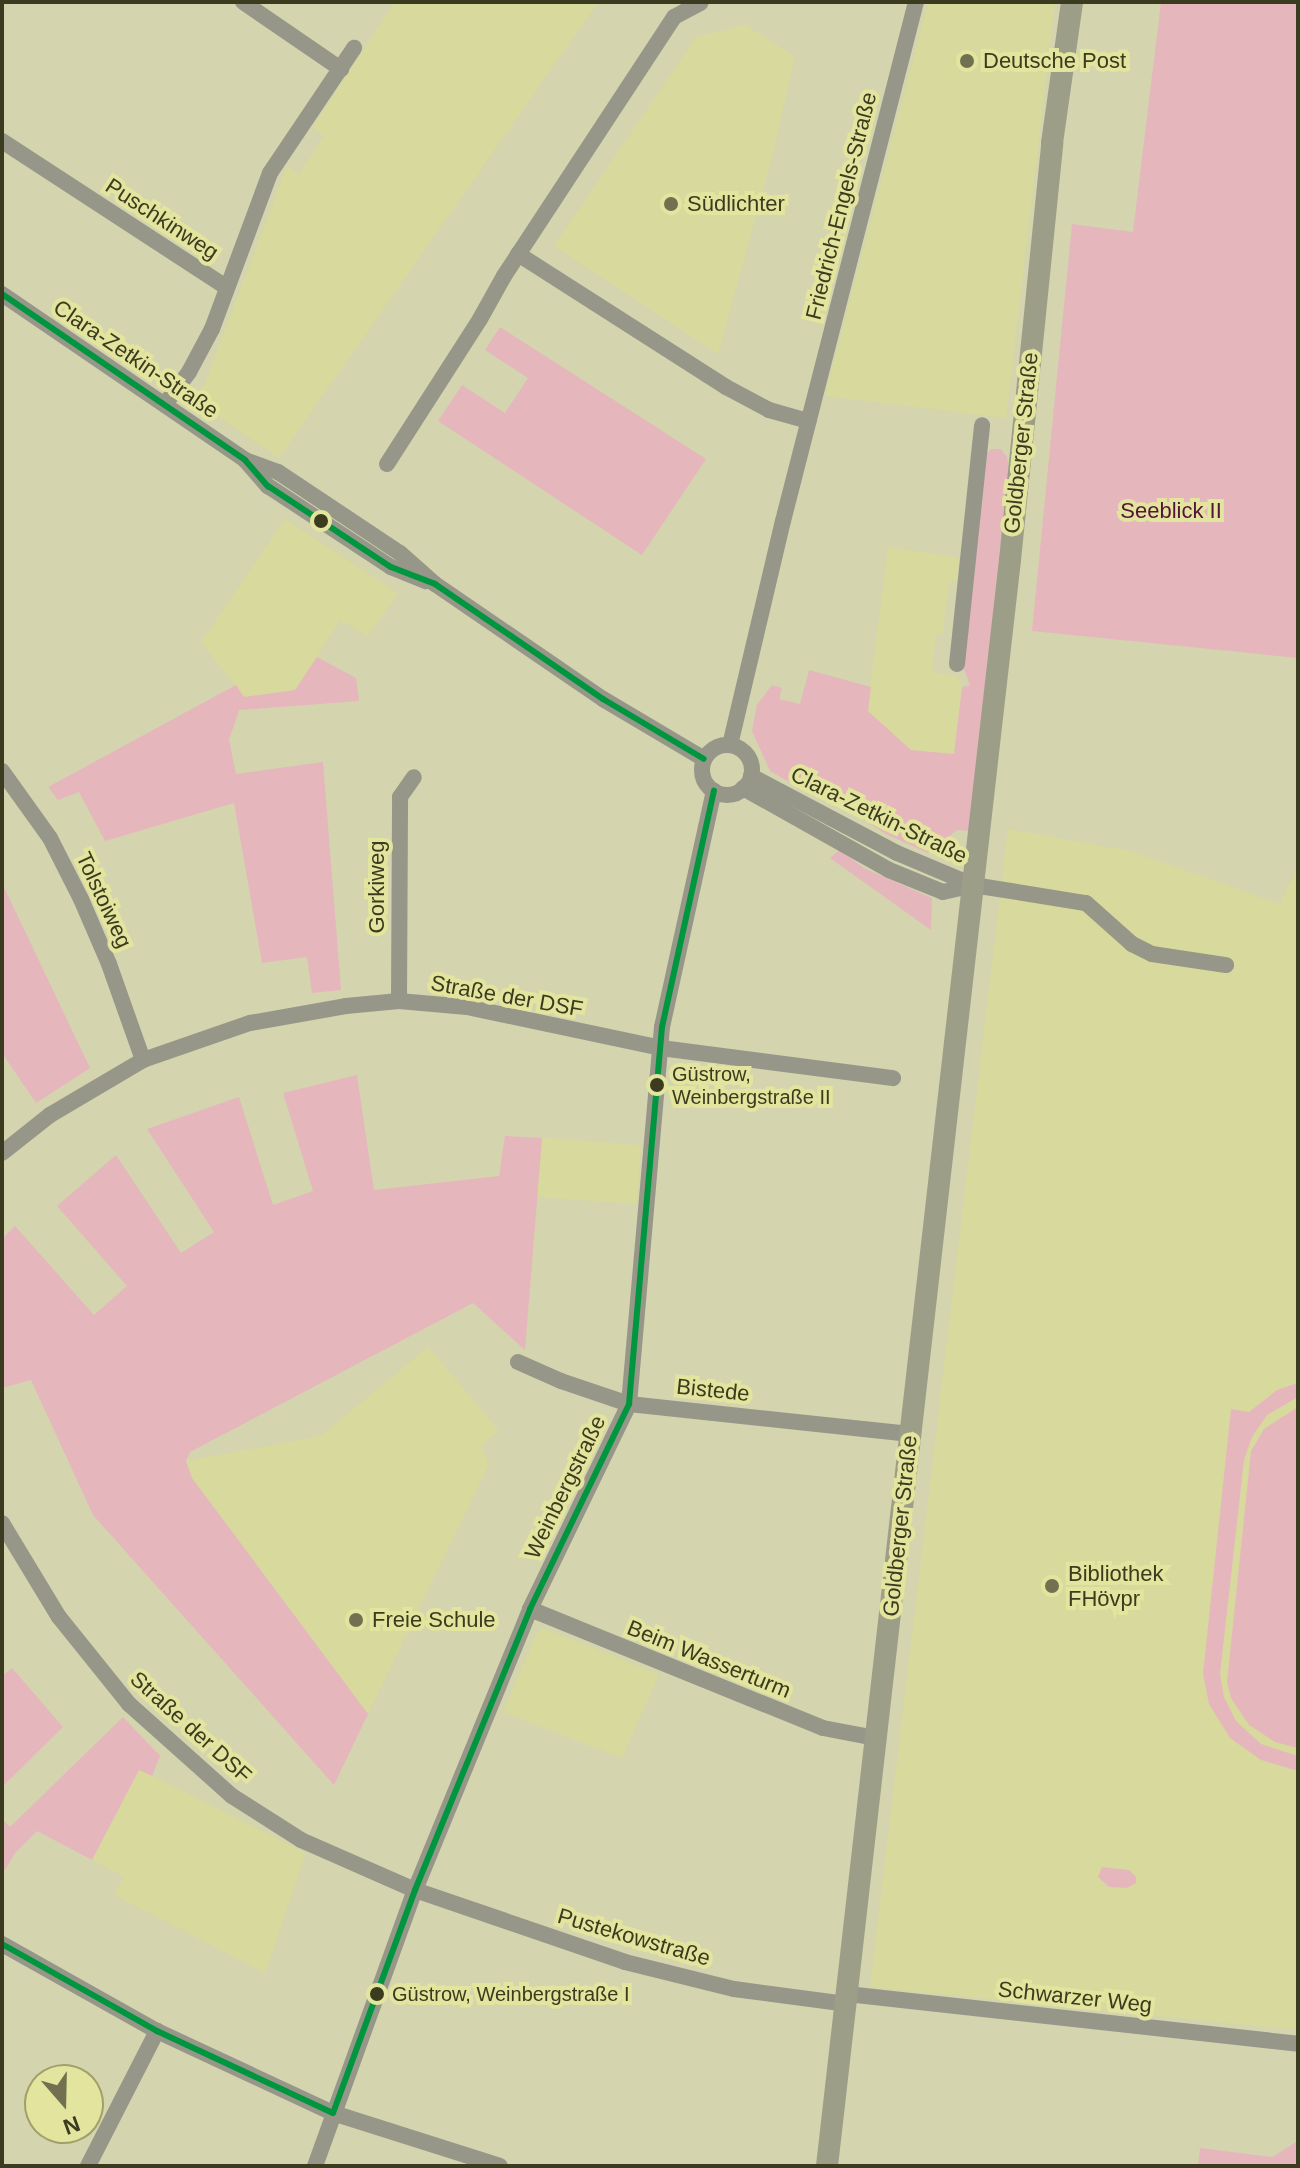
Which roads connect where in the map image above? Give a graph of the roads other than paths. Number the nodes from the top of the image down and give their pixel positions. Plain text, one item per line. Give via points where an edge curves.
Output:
1 (243, 2) edge
2 (916, 2) edge
3 (1072, 2) edge
4 (700, 3) edge
5 (354, 48) dead end
6 (341, 69) junction
7 (2, 141) edge
8 (518, 254) junction
9 (226, 287) junction
10 (2, 294) edge
11 (165, 404) junction
12 (808, 421) junction
13 (982, 425) dead end
14 (387, 464) dead end
15 (957, 664) dead end
16 (730, 745) junction
17 (704, 759) junction
18 (2, 771) edge
19 (414, 777) dead end
20 (747, 782) junction
21 (714, 791) junction
22 (973, 885) junction
23 (1226, 965) dead end
24 (399, 1001) junction
25 (661, 1048) junction
26 (143, 1060) junction
27 (893, 1078) dead end
28 (2, 1153) edge
29 (518, 1362) dead end
30 (629, 1404) junction
31 (910, 1434) junction
32 (2, 1523) edge
33 (530, 1609) junction
34 (876, 1738) junction
35 (415, 1890) junction
36 (2, 1944) edge
37 (847, 1999) junction
38 (157, 2031) junction
39 (1298, 2044) edge
40 (333, 2113) junction
41 (88, 2166) edge
42 (315, 2166) edge
43 (500, 2166) edge
44 (827, 2166) edge

1 - 6 street
2 - 12 street, Friedrich-Engels-Straße
3 - 22 main road, Goldberger Straße via 1035,287
4 - 8 street via 674,17
5 - 6 street
6 - 9 street via 270,173
7 - 9 street, Puschkinweg
8 - 12 street via 726,387 769,410
8 - 14 street
9 - 11 street, Puschkinweg via 212,329
10 - 11 street, Clara-Zetkin-Straße
11 - 17 street, Clara-Zetkin-Straße via 245,460 278,472 400,553 435,584 603,699
12 - 16 street, Friedrich-Engels-Straße
13 - 15 street, Goldberger Straße
16 - 17 street via 712,750
16 - 20 street via 747,755
17 - 21 street via 703,777
18 - 26 street, Tolstoiweg via 50,838 81,899
19 - 24 street, Gorkiweg via 400,797
20 - 21 street via 727,794
20 - 22 street, Clara-Zetkin-Straße
21 - 25 street, Weinbergstraße
22 - 23 street via 1086,903 1132,944 1152,954
22 - 31 main road, Goldberger Straße
24 - 25 street, Straße der DSF via 529,1018
24 - 26 street, Straße der DSF via 294,1013
25 - 27 street, Straße der DSF
25 - 30 street, Weinbergstraße
26 - 28 street, Straße der DSF via 50,1115
29 - 30 street, Bistede
30 - 31 street, Bistede
30 - 33 street, Weinbergstraße
31 - 34 main road, Goldberger Straße
32 - 35 street, Straße der DSF via 23,1563 93,1663 185,1757 232,1796 301,1840
33 - 34 street, Beim Wasserturm via 823,1728
33 - 35 street, Weinbergstraße
34 - 37 main road, Goldberger Straße
35 - 37 street, Pustekowstraße via 625,1962 734,1989
35 - 40 street, Weinbergstraße
36 - 38 street
37 - 39 street, Schwarzer Weg
37 - 44 main road, Goldberger Straße
38 - 40 street
38 - 41 street
40 - 42 street, Weinbergstraße
40 - 43 street

